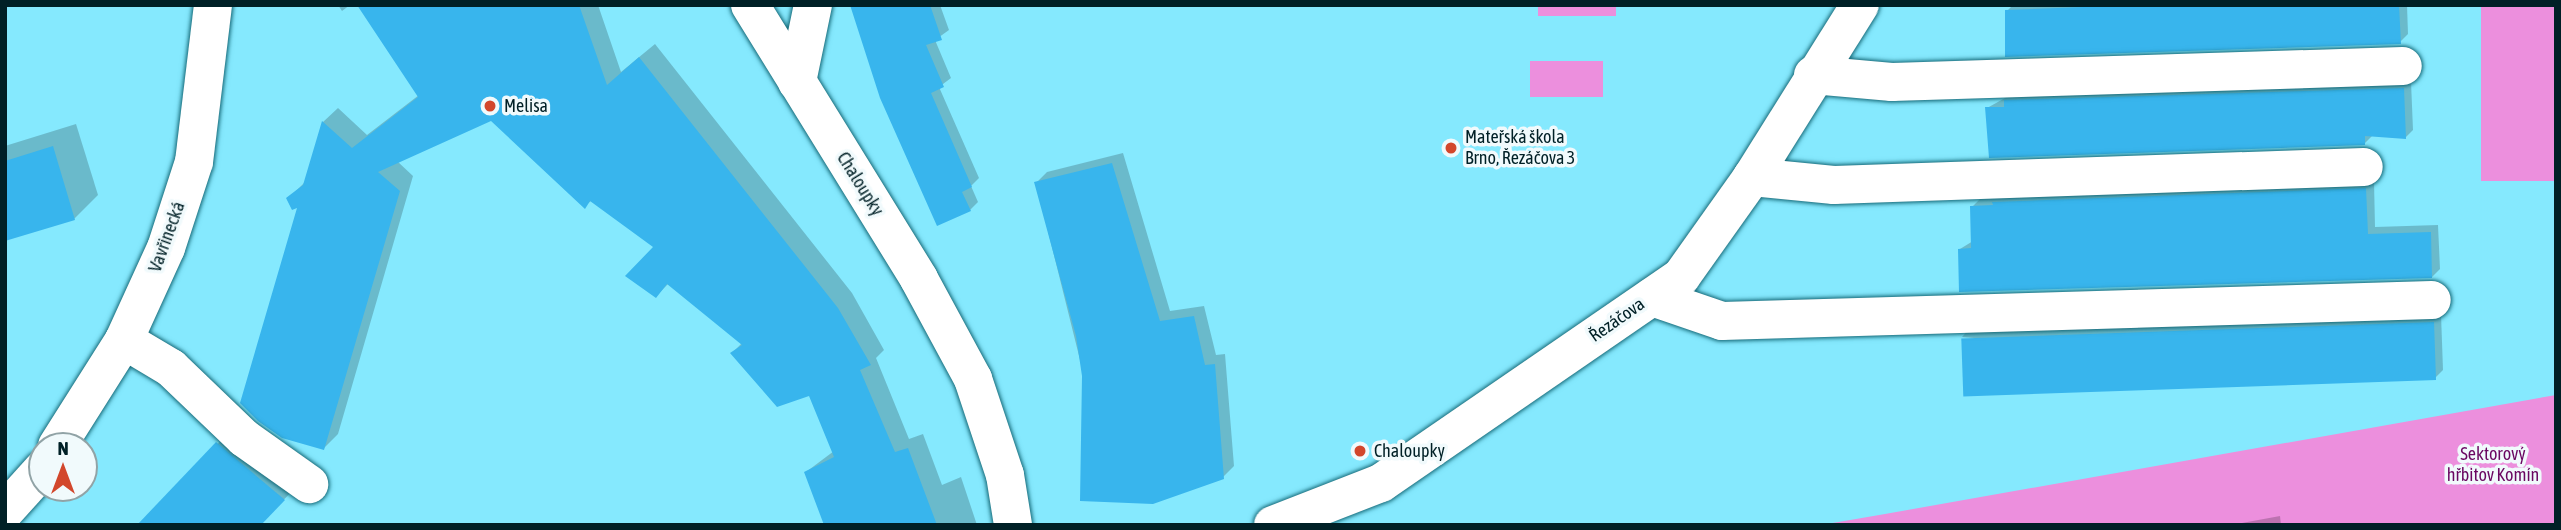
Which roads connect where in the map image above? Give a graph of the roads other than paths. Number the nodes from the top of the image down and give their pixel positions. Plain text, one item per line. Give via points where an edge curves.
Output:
1 (213, 5) edge
2 (750, 5) edge
3 (813, 5) edge
4 (1860, 5) edge
5 (2403, 66) dead end
6 (1814, 75) junction
7 (797, 82) junction
8 (2364, 166) dead end
9 (1752, 177) junction
10 (1652, 297) junction
11 (2432, 300) dead end
12 (124, 340) junction
13 (66, 432) edge
14 (28, 484) edge
15 (309, 484) dead end
16 (8, 503) edge
17 (1013, 525) edge
18 (1273, 525) edge

1 - 12 street, Vavřinecká via 194,162 166,248
2 - 7 street, Chaloupky
3 - 7 street
4 - 6 street, Řezáčova
5 - 6 street via 1892,82
6 - 9 street, Řezáčova
7 - 17 street, Chaloupky via 919,279 973,379 1005,475
8 - 9 street via 1834,185
9 - 10 street, Řezáčova via 1681,277
10 - 11 street via 1722,321
10 - 18 street, Řezáčova via 1381,483
12 - 13 street, Vavřinecká
12 - 15 street via 171,368 244,438
14 - 16 street

